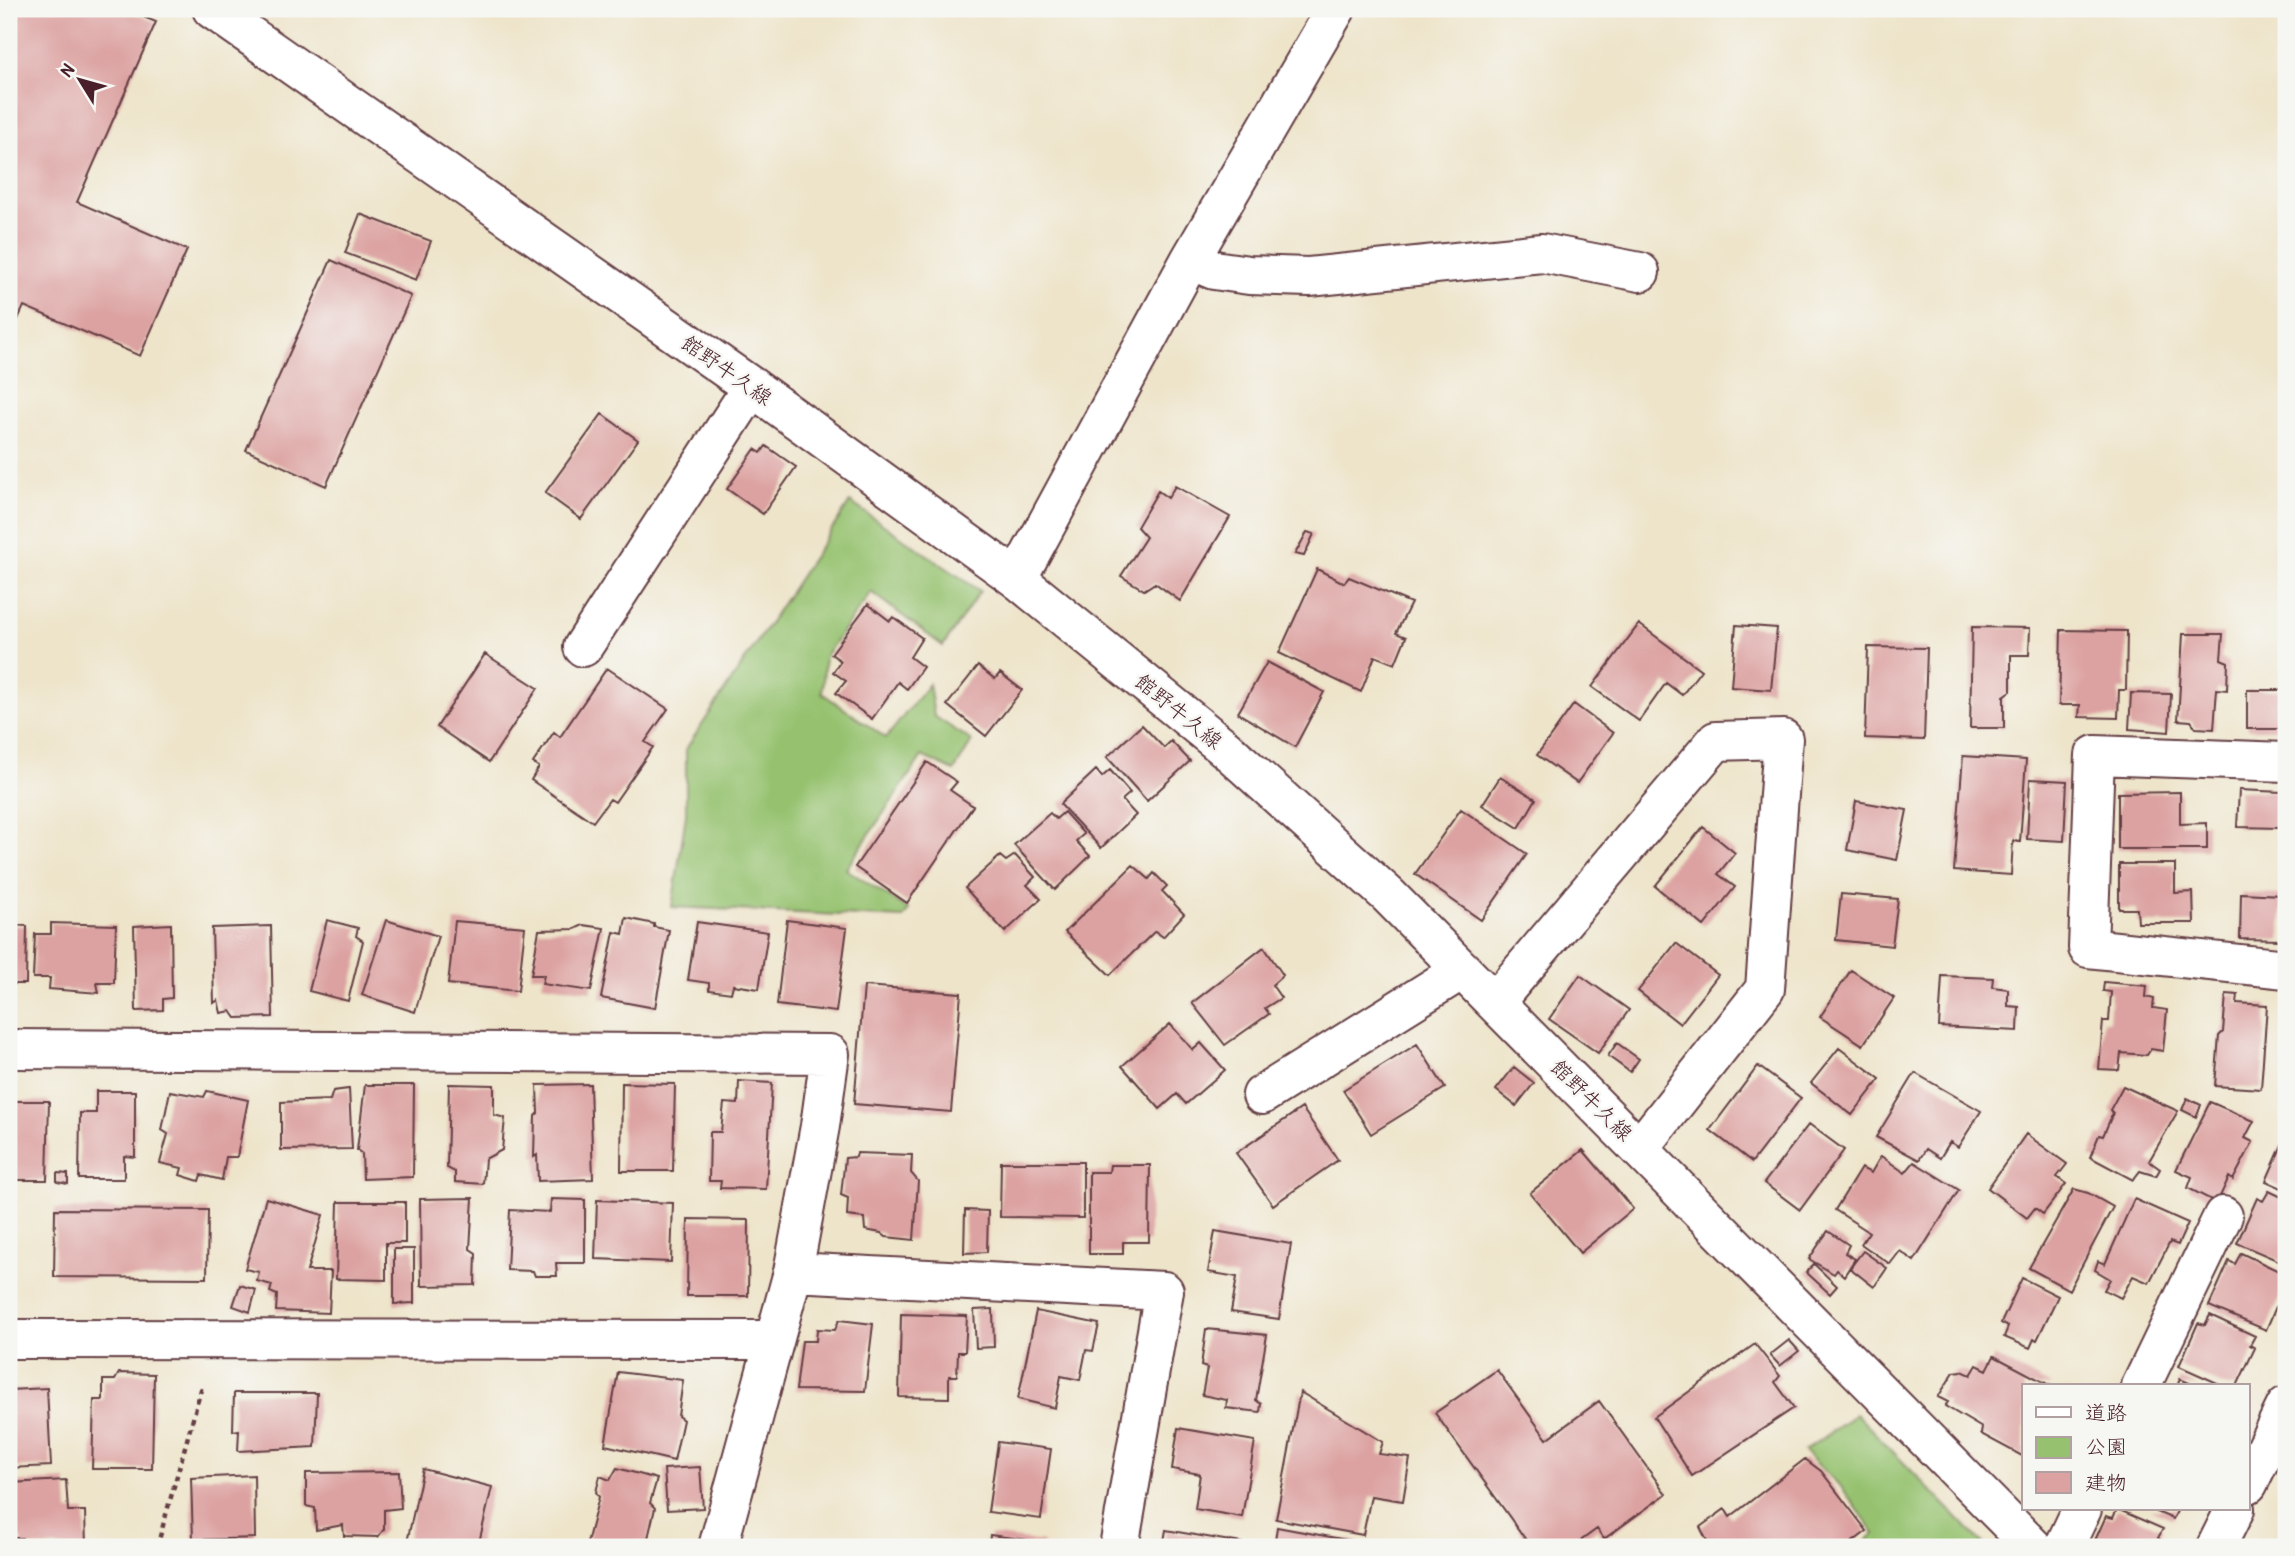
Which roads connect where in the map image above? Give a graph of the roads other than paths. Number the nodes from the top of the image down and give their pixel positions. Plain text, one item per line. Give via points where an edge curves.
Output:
1 (212, 9) edge
2 (1336, 9) edge
3 (1190, 260) junction
4 (1640, 272) dead end
5 (751, 387) junction
6 (1017, 579) junction
7 (583, 647) dead end
8 (2286, 762) edge
9 (1462, 970) junction
10 (2286, 970) edge
11 (1495, 1002) junction
12 (9, 1049) edge
13 (1262, 1095) dead end
14 (1640, 1148) junction
15 (2222, 1216) dead end
16 (793, 1272) junction
17 (9, 1339) edge
18 (773, 1340) junction
19 (2142, 1384) edge
20 (2286, 1406) edge
21 (2250, 1480) edge
22 (2082, 1510) edge
23 (2234, 1510) edge
24 (718, 1547) edge
25 (1119, 1547) edge
26 (2033, 1547) edge
27 (2064, 1547) edge
28 (2216, 1547) edge

1 - 5 street, 館野牛久線
2 - 3 street
3 - 4 street via 1214,270 1249,275 1309,277 1542,253
3 - 6 street
5 - 6 street, 館野牛久線
5 - 7 street
6 - 9 street, 館野牛久線 via 1226,749 1388,895
8 - 10 street via 2095,755 2088,948
9 - 11 street, 館野牛久線
9 - 13 street
11 - 14 street, 館野牛久線
11 - 14 street via 1716,741 1783,739 1765,989
12 - 16 street via 830,1054
14 - 26 street, 館野牛久線
15 - 19 street
16 - 18 street
16 - 25 street via 1164,1291
17 - 18 street
18 - 24 street
20 - 21 street
22 - 27 street
23 - 28 street

